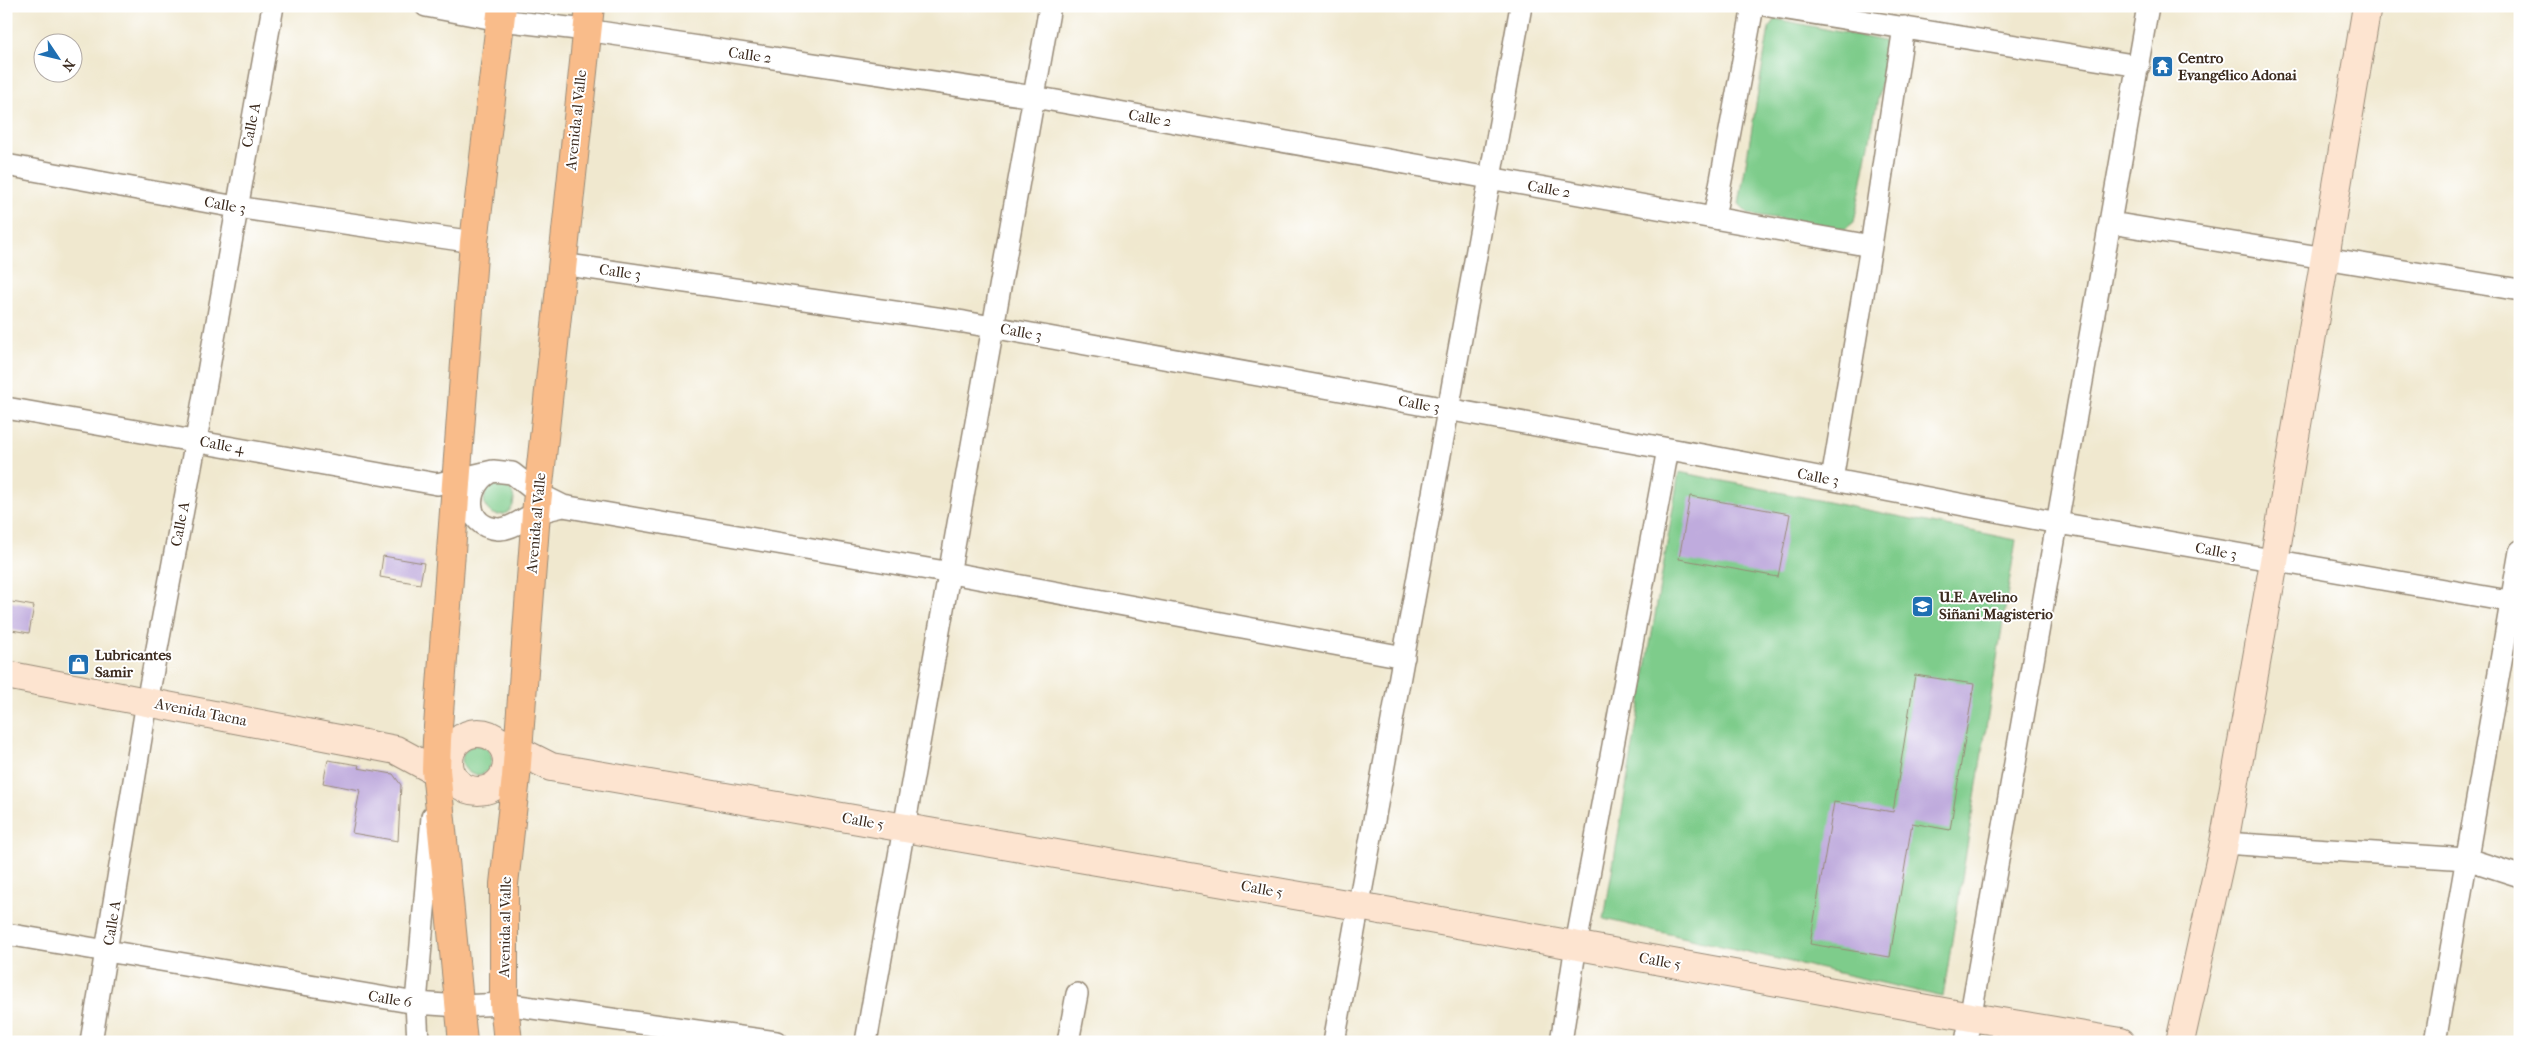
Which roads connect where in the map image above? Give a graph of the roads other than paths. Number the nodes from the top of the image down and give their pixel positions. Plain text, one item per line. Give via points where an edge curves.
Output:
1 (273, 6) edge
2 (426, 6) edge
3 (1050, 6) edge
4 (1521, 6) edge
5 (1753, 6) edge
6 (1769, 6) edge
7 (2148, 6) edge
8 (2367, 6) edge
9 (501, 13) edge
10 (588, 18) edge
11 (1904, 27) junction
12 (2139, 66) junction
13 (1034, 98) junction
14 (6, 165) edge
15 (1492, 179) junction
16 (236, 207) junction
17 (1714, 218) junction
18 (2111, 223) junction
19 (474, 242) junction
20 (1871, 246) junction
21 (2324, 258) junction
22 (561, 264) junction
23 (2520, 290) edge
24 (993, 328) junction
25 (6, 408) edge
26 (1450, 409) junction
27 (196, 440) junction
28 (1668, 449) junction
29 (493, 471) junction
30 (1832, 480) junction
31 (449, 487) junction
32 (530, 503) junction
33 (475, 515) junction
34 (2058, 523) junction
35 (2520, 550) edge
36 (2274, 562) junction
37 (951, 573) junction
38 (2515, 602) edge
39 (1404, 656) junction
40 (6, 675) edge
41 (147, 702) junction
42 (472, 733) junction
43 (437, 740) junction
44 (396, 750) junction
45 (508, 763) junction
46 (436, 770) junction
47 (459, 784) junction
48 (902, 828) junction
49 (2224, 843) junction
50 (2467, 859) junction
51 (2520, 876) edge
52 (1358, 906) junction
53 (6, 934) edge
54 (1576, 946) junction
55 (108, 951) junction
56 (1077, 994) dead end
57 (416, 1004) junction
58 (504, 1004) junction
59 (460, 1006) junction
60 (1969, 1030) edge
61 (92, 1042) edge
62 (418, 1042) edge
63 (463, 1042) edge
64 (508, 1042) edge
65 (776, 1042) edge
66 (866, 1042) edge
67 (1068, 1042) edge
68 (1334, 1042) edge
69 (1561, 1042) edge
70 (2121, 1042) edge
71 (2180, 1042) edge
72 (2435, 1042) edge

1 - 16 street, Calle A
2 - 9 street, Calle 2
3 - 13 street
4 - 15 street
5 - 17 street
6 - 11 street
7 - 12 street
8 - 21 main road
9 - 10 street, Calle 2
9 - 19 main road
10 - 13 street, Calle 2
10 - 22 main road, Avenida al Valle
11 - 12 street
11 - 20 street
12 - 18 street
13 - 15 street, Calle 2
13 - 24 street
14 - 16 street, Calle 3
15 - 17 street, Calle 2
15 - 26 street
16 - 19 street, Calle 3
16 - 27 street, Calle A
17 - 20 street, Calle 2
18 - 21 street
18 - 34 street
19 - 31 main road
20 - 30 street
21 - 23 street
21 - 36 main road
22 - 24 street, Calle 3
22 - 32 main road, Avenida al Valle
24 - 26 street, Calle 3
24 - 37 street
25 - 27 street, Calle 4
26 - 28 street, Calle 3
26 - 39 street
27 - 31 street, Calle 4
27 - 41 street, Calle A
28 - 30 street, Calle 3
28 - 54 street
29 - 31 street, Calle 4
29 - 32 street via 512,473
29 - 33 street via 484,475 473,489 471,498
30 - 34 street, Calle 3
31 - 33 street, Calle 4
31 - 43 main road
32 - 33 street via 514,525 497,529 481,522
32 - 37 street
32 - 45 main road, Avenida al Valle
34 - 36 street, Calle 3
34 - 60 street
35 - 38 street
36 - 38 street, Calle 3
36 - 49 main road
37 - 39 street
37 - 48 street
38 - 50 street
39 - 52 street
40 - 41 main road, Avenida Tacna
41 - 44 main road, Avenida Tacna
41 - 55 street, Calle A
42 - 43 main road, Avenida Tacna
42 - 45 main road via 481,733
42 - 47 main road via 456,743 451,751 450,769
43 - 44 main road, Avenida Tacna
43 - 46 main road
44 - 46 main road, Avenida Tacna
45 - 47 main road via 484,790 466,789
45 - 48 main road, Calle 5 via 552,767
45 - 58 main road, Avenida al Valle
46 - 47 main road, Avenida Tacna
46 - 57 street
46 - 59 main road
48 - 52 main road, Calle 5
48 - 66 street
49 - 50 street
49 - 71 main road
50 - 51 street
50 - 72 street
52 - 54 main road, Calle 5
52 - 68 street
53 - 55 street, Calle 6
54 - 60 main road, Calle 5
54 - 69 street
55 - 57 street, Calle 6
55 - 61 street, Calle A
56 - 67 street
57 - 59 street, Calle 6
57 - 62 street
58 - 59 street, Calle 6
58 - 64 main road, Avenida al Valle
58 - 65 street, Calle 6
59 - 63 main road
60 - 70 main road, Calle 5

